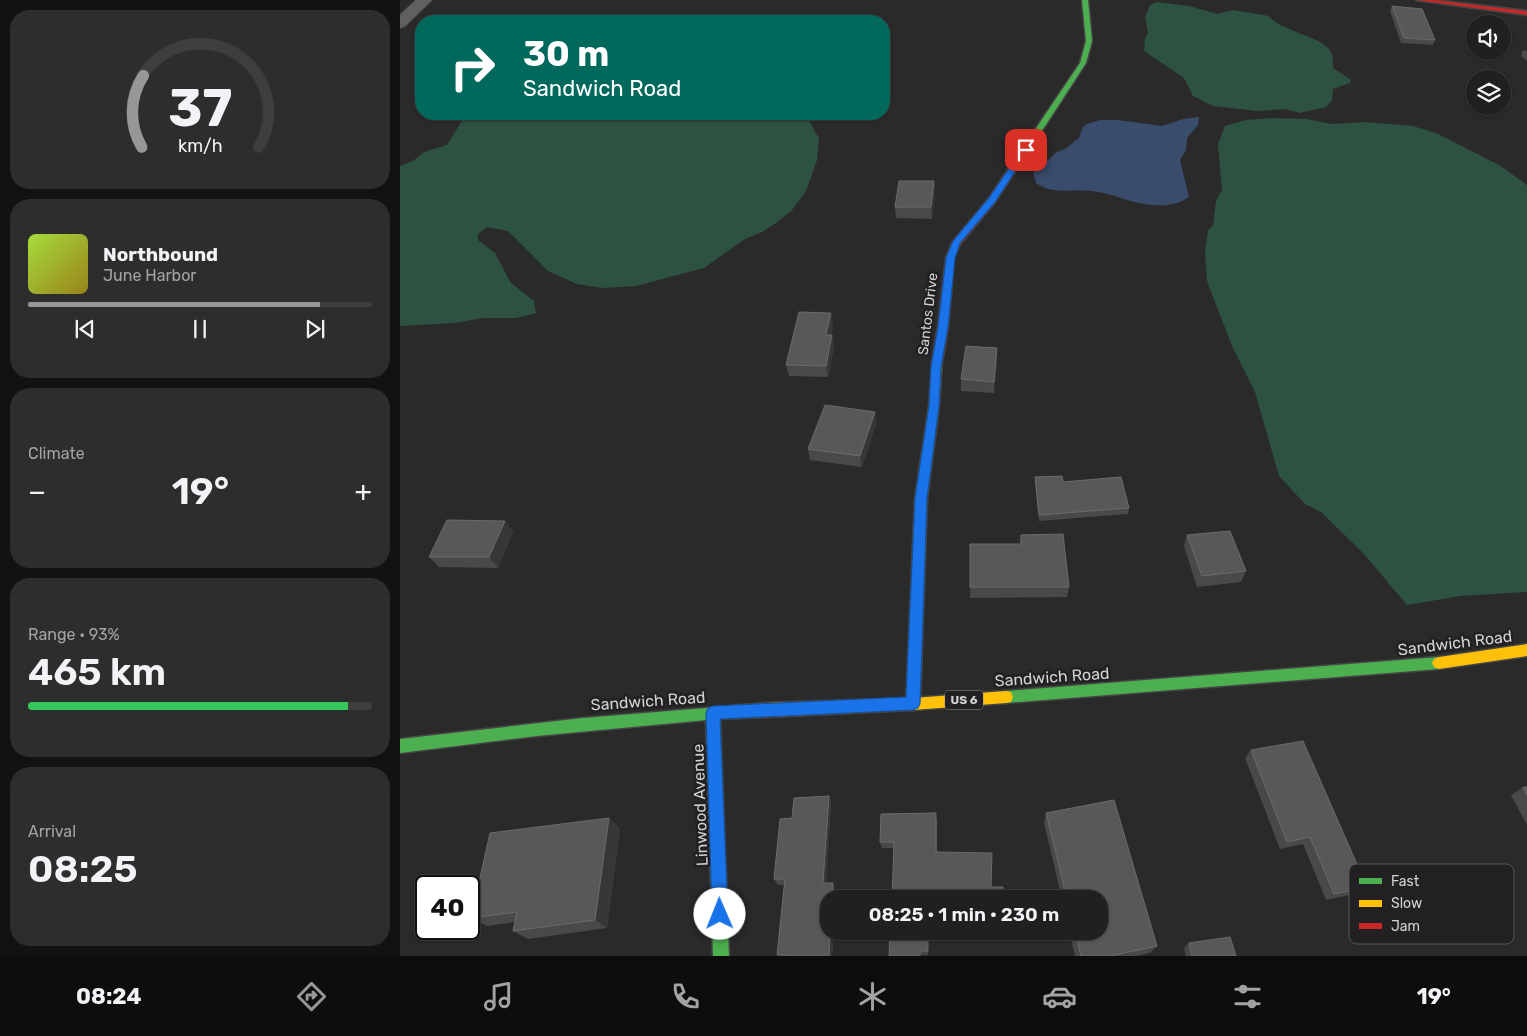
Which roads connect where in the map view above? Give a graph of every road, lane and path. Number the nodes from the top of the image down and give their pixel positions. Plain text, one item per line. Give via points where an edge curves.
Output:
1 (425, 0) edge
2 (1085, 0) edge
3 (1419, 0) edge
4 (1527, 13) edge
5 (400, 23) edge
6 (1527, 650) edge
7 (913, 704) junction
8 (713, 713) junction
9 (400, 746) edge
10 (720, 956) edge

1 - 5 street
2 - 7 street, Santos Drive via 1089,41 1083,64 992,200 956,243 950,258 921,498
3 - 4 street
6 - 7 street, Sandwich Road / US 6 via 1458,661 1363,670
7 - 8 street, Sandwich Road / US 6
8 - 9 street, Sandwich Road / US 6 via 582,723
8 - 10 street, Linwood Avenue

